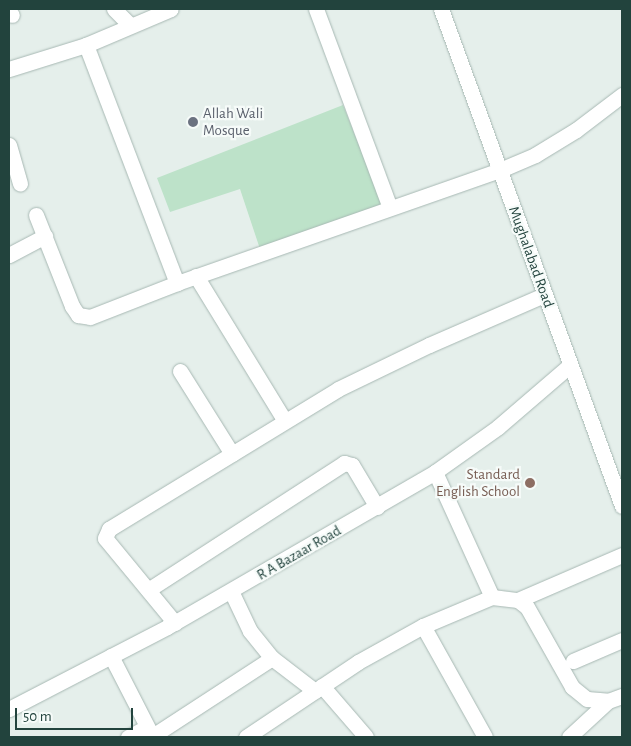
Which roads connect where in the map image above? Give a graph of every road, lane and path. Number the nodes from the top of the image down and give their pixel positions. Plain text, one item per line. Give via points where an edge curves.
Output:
1 (114, 9) edge
2 (171, 9) edge
3 (316, 9) edge
4 (440, 9) edge
5 (129, 24) junction
6 (86, 45) junction
7 (9, 69) edge
8 (622, 95) edge
9 (9, 145) edge
10 (500, 170) junction
11 (20, 183) dead end
12 (390, 208) junction
13 (36, 215) dead end
14 (45, 236) junction
15 (9, 255) edge
16 (196, 276) junction
17 (177, 283) junction
18 (544, 295) junction
19 (569, 366) junction
20 (180, 371) dead end
21 (285, 421) junction
22 (232, 454) junction
23 (435, 472) junction
24 (622, 506) edge
25 (377, 507) junction
26 (622, 555) edge
27 (148, 590) junction
28 (230, 591) junction
29 (492, 597) junction
30 (518, 600) junction
31 (175, 623) junction
32 (423, 626) junction
33 (622, 640) edge
34 (110, 656) junction
35 (272, 658) junction
36 (573, 661) dead end
37 (319, 688) junction
38 (615, 698) edge
39 (9, 709) edge
40 (147, 727) junction
41 (128, 737) edge
42 (246, 737) edge
43 (366, 737) edge
44 (486, 737) edge
45 (569, 737) edge

1 - 5 street
2 - 5 street
3 - 12 street
4 - 10 street, Mughalabad Road
5 - 6 street
6 - 7 street
6 - 17 street
8 - 10 street via 576,130 535,155
9 - 11 street
10 - 12 street
10 - 18 street, Mughalabad Road
12 - 16 street
13 - 14 street
14 - 15 street
14 - 17 street via 78,315 90,317
16 - 17 street
16 - 21 street
18 - 19 street, Mughalabad Road
18 - 21 street via 379,369
19 - 23 street, R A Bazaar Road via 498,427
19 - 24 street, Mughalabad Road
20 - 22 street
21 - 22 street
22 - 27 street via 106,534 105,538
23 - 25 street, R A Bazaar Road
23 - 29 street
25 - 27 street via 352,465 344,462
25 - 28 street, R A Bazaar Road
26 - 30 street
27 - 31 street
28 - 31 street, R A Bazaar Road
28 - 35 street via 250,631
29 - 30 street
29 - 32 street
30 - 38 street via 527,607 572,687 587,699
31 - 34 street, R A Bazaar Road
32 - 37 street
32 - 44 street
33 - 36 street
34 - 39 street, R A Bazaar Road
34 - 40 street
35 - 37 street
35 - 40 street via 159,734 154,735
37 - 42 street
37 - 43 street
38 - 45 street
40 - 41 street

